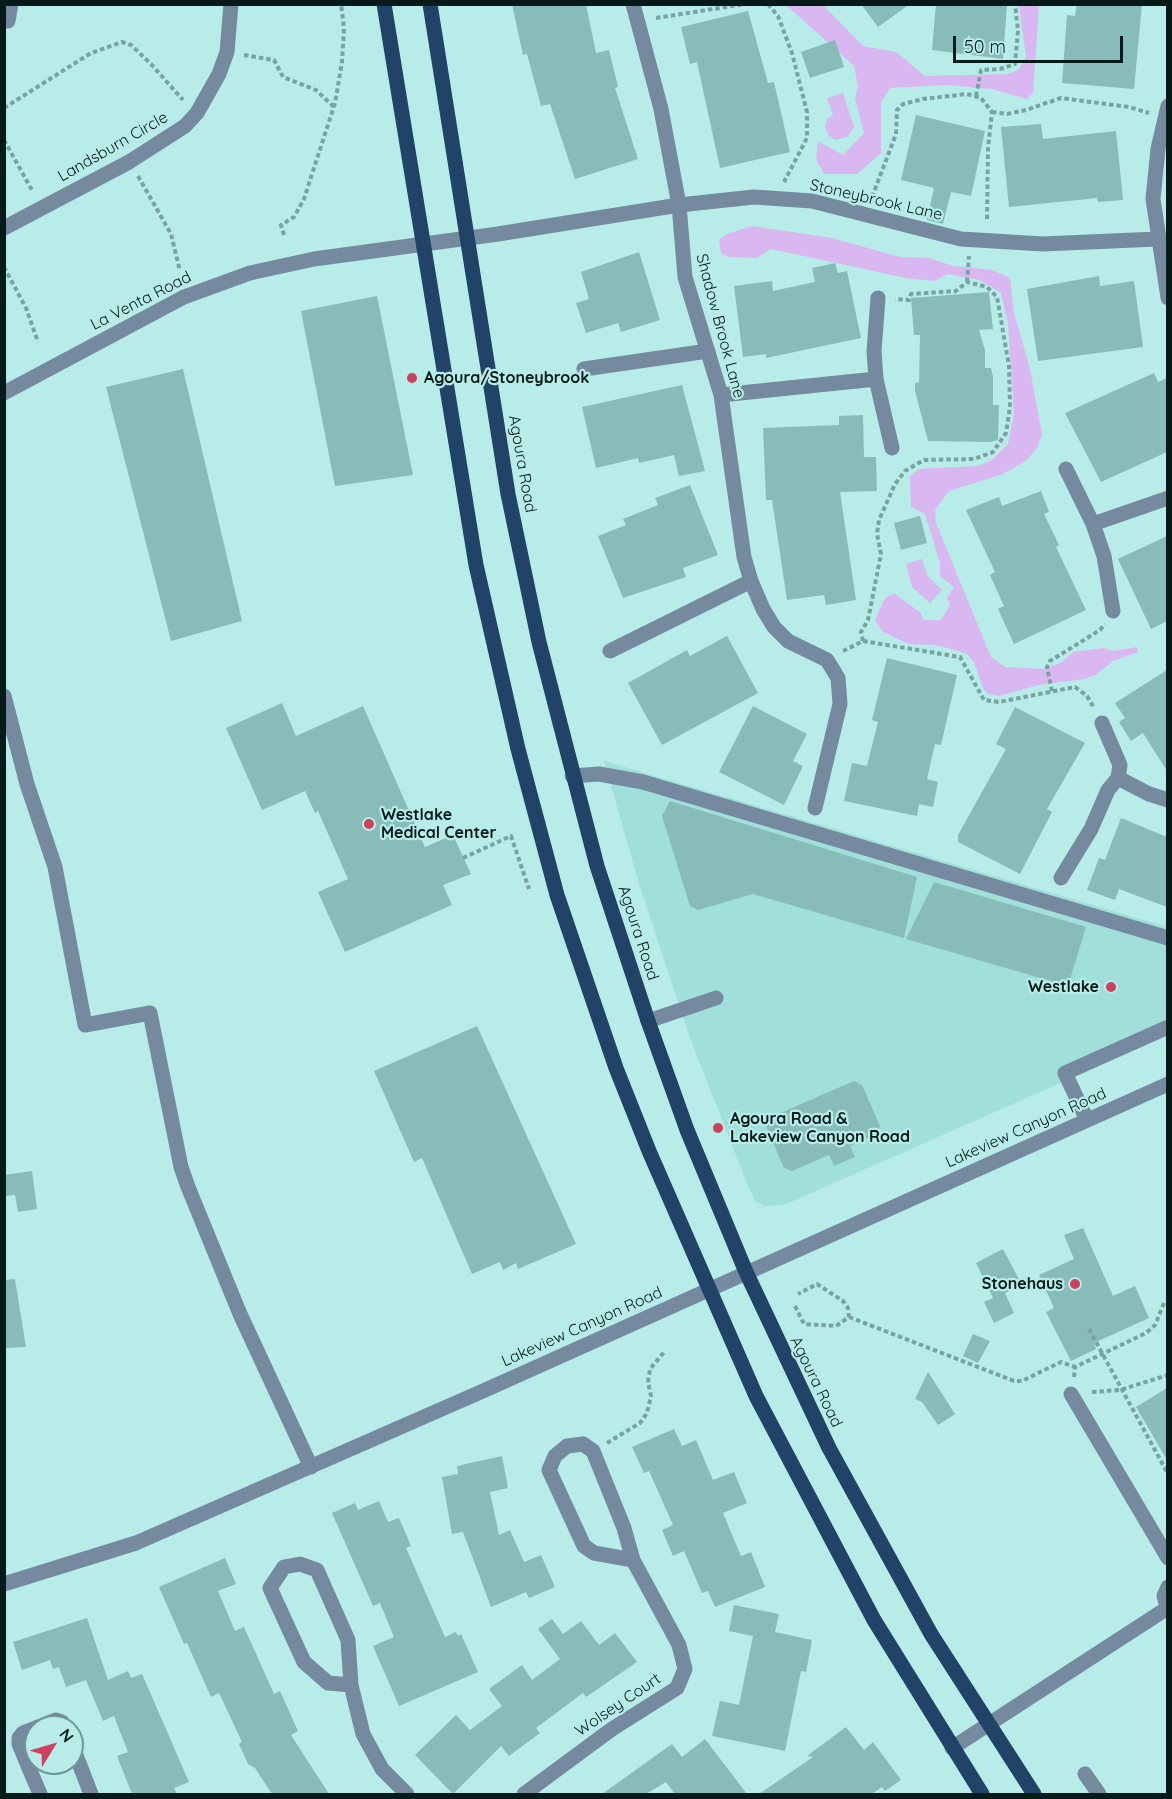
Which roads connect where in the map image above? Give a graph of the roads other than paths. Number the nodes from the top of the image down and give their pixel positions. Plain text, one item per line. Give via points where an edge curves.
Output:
1 (11, 4) edge
2 (231, 4) edge
3 (384, 4) edge
4 (430, 4) edge
5 (635, 12) edge
6 (8, 21) dead end
7 (1166, 112) edge
8 (679, 205) junction
9 (4, 228) edge
10 (1164, 236) edge
11 (468, 238) junction
12 (445, 240) joint
13 (422, 242) junction
14 (878, 298) road end
15 (1167, 298) edge
16 (708, 351) junction
17 (584, 369) dead end
18 (876, 379) junction
19 (4, 393) edge
20 (721, 395) junction
21 (892, 448) dead end
22 (1066, 469) dead end
23 (1167, 498) edge
24 (1093, 524) junction
25 (751, 581) junction
26 (1113, 611) road end
27 (610, 651) dead end
28 (4, 696) edge
29 (1102, 723) road end
30 (572, 776) junction
31 (1118, 778) junction
32 (1167, 800) edge
33 (815, 808) dead end
34 (1061, 878) dead end
35 (1167, 938) edge
36 (716, 998) dead end
37 (648, 1021) junction
38 (1167, 1027) edge
39 (1167, 1084) edge
40 (1087, 1120) junction
41 (746, 1272) junction
42 (708, 1290) junction
43 (1071, 1394) road end
44 (311, 1467) junction
45 (1167, 1558) edge
46 (633, 1560) junction
47 (4, 1584) edge
48 (1167, 1587) edge
49 (1167, 1610) edge
50 (351, 1685) junction
51 (988, 1725) junction
52 (24, 1733) edge
53 (952, 1748) junction
54 (24, 1756) edge
55 (1085, 1774) dead end
56 (32, 1775) edge
57 (84, 1775) edge
58 (40, 1794) edge
59 (91, 1794) edge
60 (407, 1794) edge
61 (524, 1794) edge
62 (982, 1794) edge
63 (1034, 1794) edge
64 (1099, 1794) edge

1 - 6 street
2 - 9 street, Landsburn Circle via 227,52 197,113 160,144
3 - 13 main road
4 - 11 main road, Agoura Road
5 - 8 street, Shadow Brook Lane via 661,110
7 - 10 street via 1153,199
8 - 10 street, Stoneybrook Lane via 754,196 812,201 961,239 1043,244
8 - 11 street, Stoneybrook Lane
8 - 16 street, Shadow Brook Lane via 685,277
10 - 15 street
11 - 12 street, Stoneybrook Lane
11 - 30 main road, Agoura Road via 508,494 538,642
12 - 13 street, La Venta Road
13 - 19 street, La Venta Road via 314,259 211,286
13 - 42 main road via 476,565 536,821 616,1068
14 - 18 street
16 - 17 street
16 - 20 street, Shadow Brook Lane
18 - 20 street
18 - 21 street
20 - 25 street, Shadow Brook Lane via 744,557
22 - 24 street
23 - 24 street
24 - 26 street via 1104,556
25 - 27 street
25 - 33 street, Shadow Brook Lane via 774,627 788,641 827,660 838,678 840,704
28 - 44 street via 27,784 55,867 85,1025 150,1013 188,1187 240,1314
29 - 31 street via 1120,765
30 - 35 street via 599,774 643,782
30 - 37 main road, Agoura Road
31 - 32 street
31 - 34 street
36 - 37 street
37 - 41 main road, Agoura Road via 687,1130
38 - 40 street via 1065,1073
39 - 40 street, Lakeview Canyon Road
40 - 41 street, Lakeview Canyon Road
41 - 42 street, Lakeview Canyon Road
41 - 51 main road, Agoura Road via 785,1360 862,1512
42 - 44 street, Lakeview Canyon Road
42 - 53 main road via 814,1512
43 - 45 street
44 - 47 street, Lakeview Canyon Road via 136,1543
46 - 46 street, Wolsey Court via 593,1451 583,1444 567,1446 555,1455 549,1470 584,1546 594,1553
46 - 61 street, Wolsey Court via 679,1645 685,1669 676,1688
48 - 49 street
49 - 51 street
50 - 50 street via 348,1640 317,1570 300,1564 284,1567 270,1588 304,1662 328,1683
50 - 60 street via 363,1734 382,1769
51 - 53 street
51 - 63 main road, Agoura Road
52 - 54 street via 19,1738
53 - 62 main road
55 - 64 street
56 - 58 street
57 - 59 street

